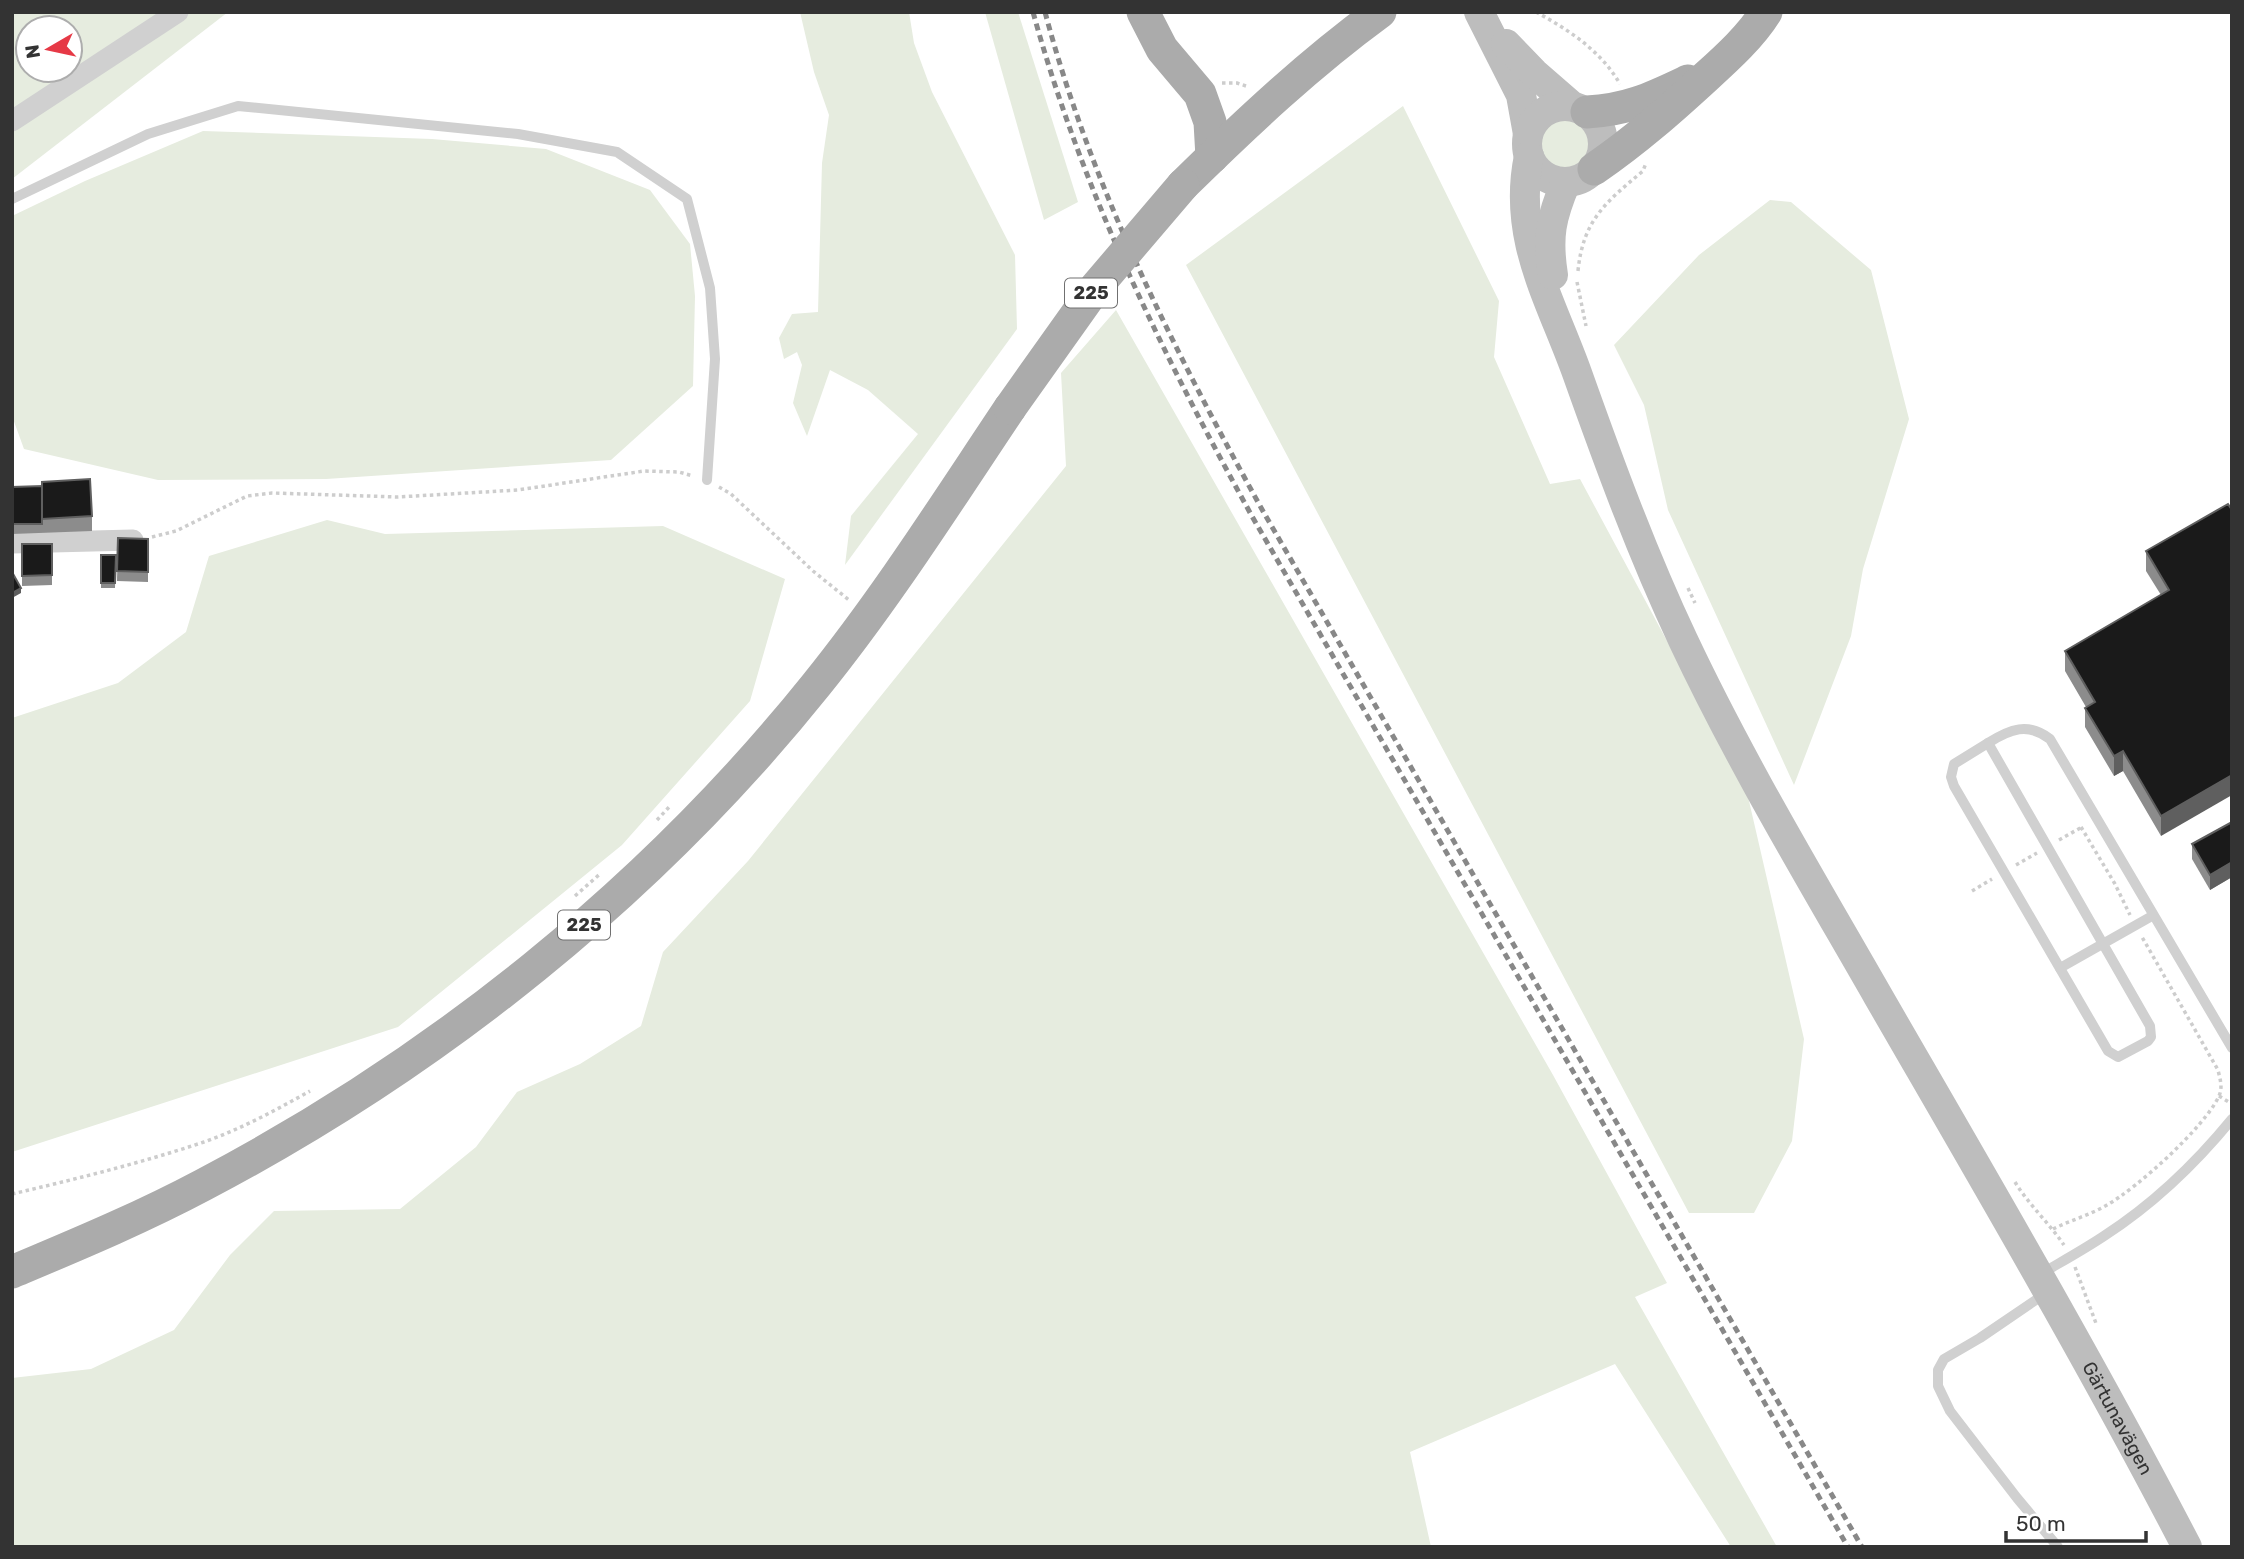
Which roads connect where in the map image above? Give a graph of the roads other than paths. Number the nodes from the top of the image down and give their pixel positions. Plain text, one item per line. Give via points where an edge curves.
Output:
1 (178, 12) edge
2 (1143, 12) edge
3 (1380, 12) edge
4 (1481, 12) edge
5 (1766, 12) edge
6 (1200, 94) junction
7 (1264, 106) junction
8 (1580, 109) junction
9 (12, 121) edge
10 (1636, 121) junction
11 (1528, 145) junction
12 (1212, 157) junction
13 (1580, 176) junction
14 (12, 199) edge
15 (1576, 335) junction
16 (708, 480) road end
17 (133, 540) edge
18 (12, 543) edge
19 (1988, 743) junction
20 (2152, 916) junction
21 (2103, 944) junction
22 (2060, 968) junction
23 (2232, 1048) edge
24 (2232, 1119) edge
25 (12, 1272) edge
26 (2043, 1283) junction
27 (2058, 1547) edge
28 (2187, 1547) edge

1 - 9 street
2 - 6 main road via 1162,49
3 - 7 main road, 225
4 - 8 street via 1534,73
4 - 11 street via 1521,95
5 - 10 main road via 1718,66
6 - 7 main road via 1239,106
6 - 12 main road via 1210,122
7 - 12 main road, 225
8 - 10 main road via 1620,109
8 - 11 street via 1558,106 1545,111 1534,121
8 - 13 street via 1597,121 1604,145 1601,158
10 - 13 main road
11 - 13 street via 1534,167 1543,175 1554,181
11 - 15 street via 1524,205 1531,252 1542,288
12 - 25 main road, 225, bridge via 1096,287 875,610 815,687 718,797 623,890 462,1023 278,1144 200,1187
13 - 15 street via 1552,219 1549,233 1550,261
14 - 16 lane via 148,134 238,106 518,134 617,152 687,198 710,288 715,359
15 - 26 street, Gärtunavägen via 1643,551 1684,642 1769,807
17 - 18 street
19 - 20 lane via 2019,728 2050,739
19 - 21 lane
19 - 22 lane via 1959,760 1951,777
20 - 21 lane
20 - 23 lane
21 - 22 lane
21 - 22 lane via 2150,1026 2148,1041 2123,1055 2108,1051
24 - 26 lane via 2140,1210 2070,1256
26 - 27 lane via 1980,1338 1944,1359 1938,1386 1950,1411
26 - 28 street, Gärtunavägen

